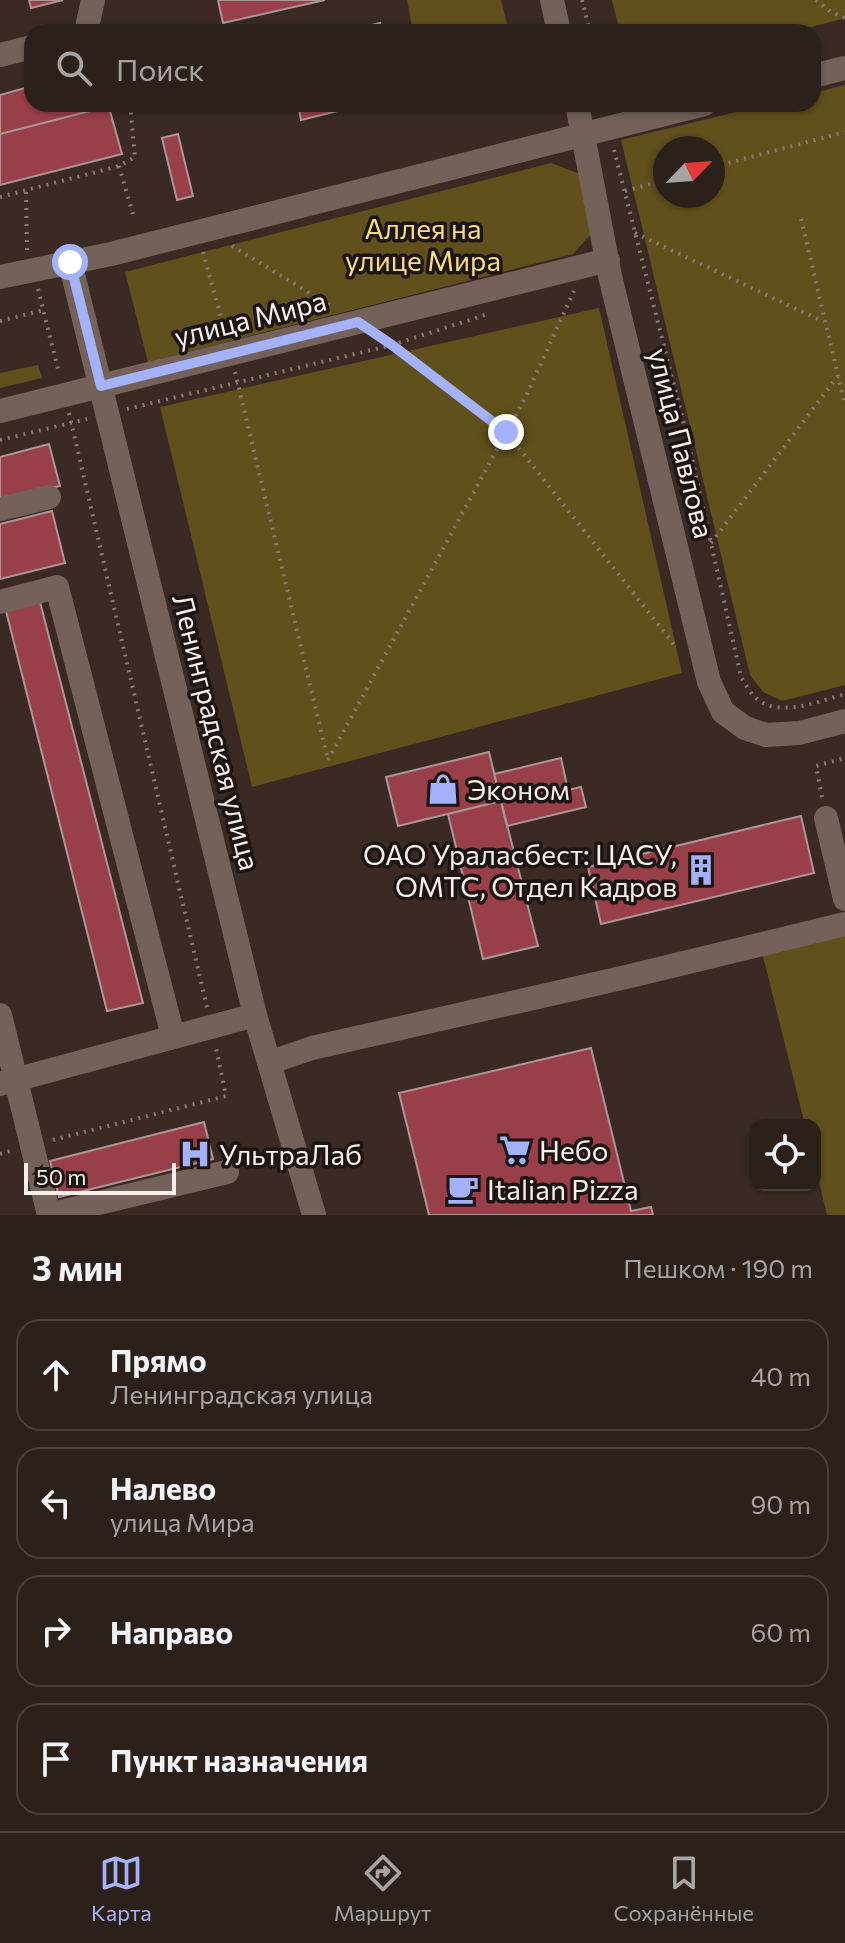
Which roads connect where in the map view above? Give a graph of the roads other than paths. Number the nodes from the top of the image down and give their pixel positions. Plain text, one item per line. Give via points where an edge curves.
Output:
1 (93, 0) edge
2 (552, 0) edge
3 (88, 24) edge
4 (557, 24) edge
5 (2, 47) edge
6 (24, 47) edge
7 (845, 68) edge
8 (821, 74) edge
9 (579, 112) edge
10 (674, 112) edge
11 (584, 136) junction
12 (608, 260) junction
13 (70, 262) junction
14 (0, 277) edge
15 (101, 386) junction
16 (0, 411) edge
17 (49, 497) dead end
18 (0, 509) edge
19 (0, 602) edge
20 (845, 721) edge
21 (826, 818) road end
22 (845, 899) edge
23 (845, 924) edge
24 (0, 1015) edge
25 (255, 1015) junction
26 (173, 1036) junction
27 (271, 1062) junction
28 (8, 1082) edge
29 (227, 1172) dead end
30 (49, 1215) edge
31 (314, 1215) edge

1 - 3 street
2 - 4 street
5 - 6 street
7 - 8 street
9 - 11 street, улица Павлова
10 - 11 street
11 - 12 street, улица Павлова
11 - 13 street
12 - 15 street, улица Мира
12 - 20 street, улица Павлова via 709,682 723,712 766,735
13 - 14 street
13 - 15 street, Ленинградская улица
15 - 16 street, улица Мира
15 - 25 street, Ленинградская улица
17 - 18 street
19 - 26 street via 57,587
21 - 22 street
23 - 27 street via 312,1048
24 - 28 street
25 - 26 street
25 - 27 street, Ленинградская улица
26 - 28 street
27 - 31 street, Ленинградская улица
28 - 30 street via 32,1145
29 - 30 street

